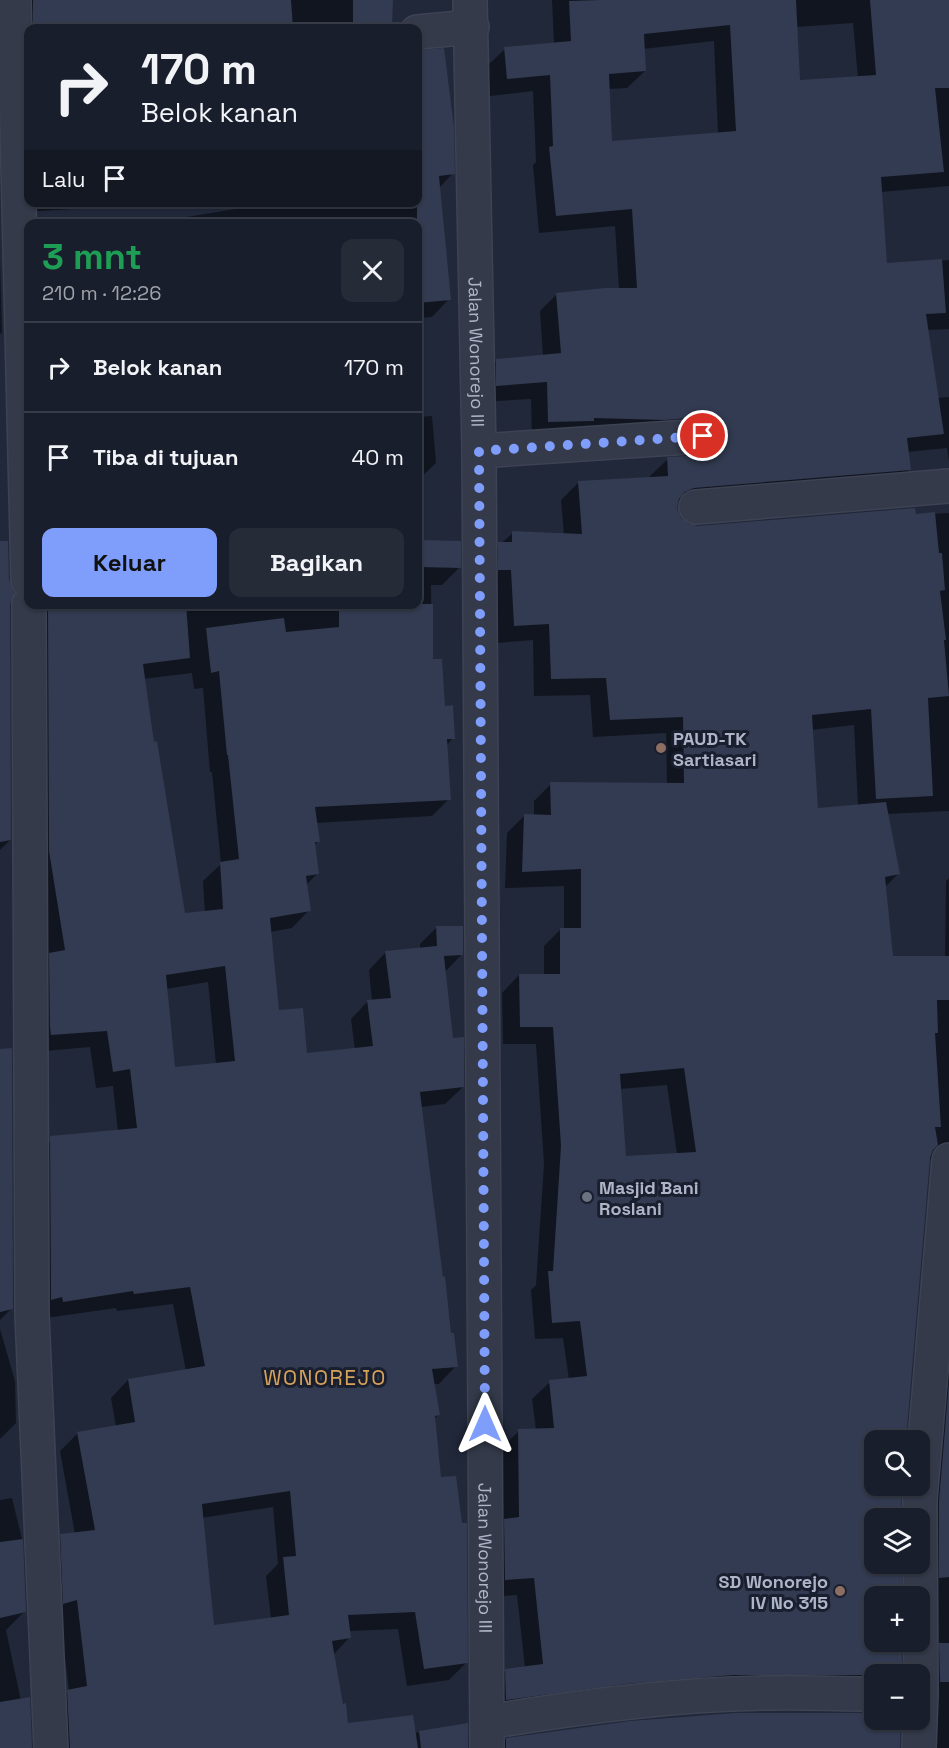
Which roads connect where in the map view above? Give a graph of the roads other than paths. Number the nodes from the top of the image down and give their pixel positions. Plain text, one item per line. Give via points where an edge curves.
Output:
1 (14, 0) edge
2 (471, 14) edge
3 (422, 30) edge
4 (22, 68) edge
5 (24, 239) edge
6 (703, 436) dead end
7 (479, 451) junction
8 (949, 486) edge
9 (696, 507) dead end
10 (29, 609) edge
11 (949, 1160) edge
12 (861, 1694) dead end
13 (487, 1735) edge
14 (51, 1748) edge
15 (919, 1748) edge

1 - 4 street
2 - 3 street
2 - 7 street, Jalan Wonorejo III
4 - 5 street
6 - 7 street
7 - 13 street, Jalan Wonorejo III
8 - 9 street
10 - 14 street via 32,1315
11 - 15 street via 920,1500
12 - 13 street via 767,1693 679,1698 537,1714

